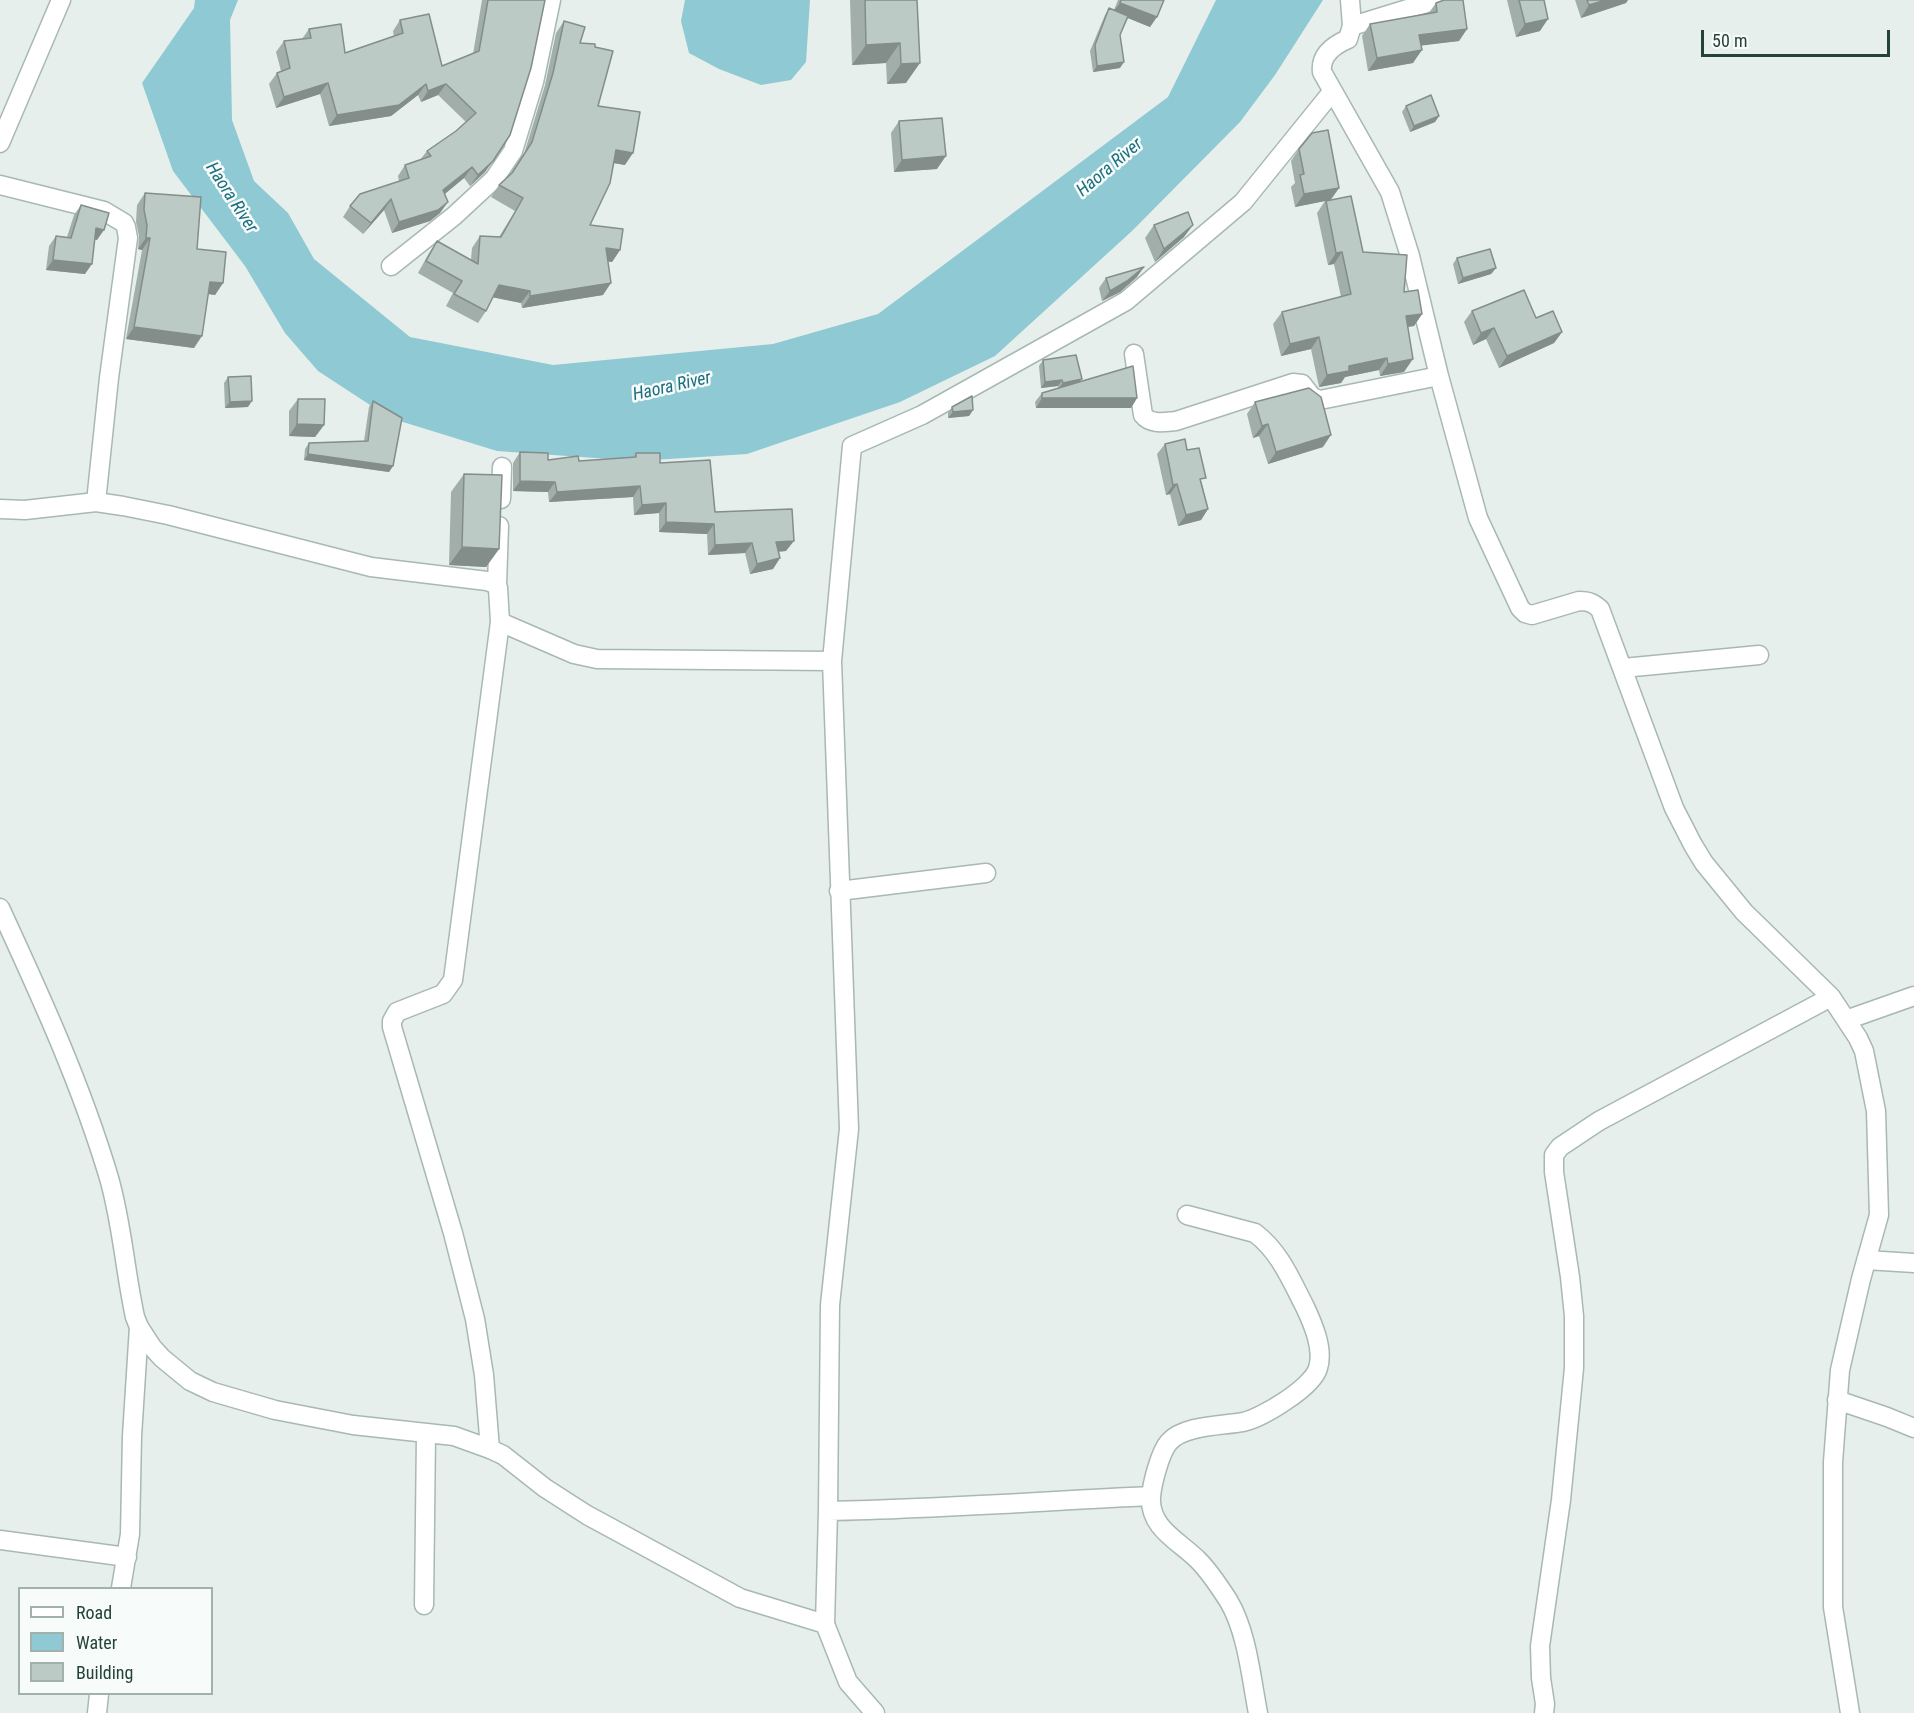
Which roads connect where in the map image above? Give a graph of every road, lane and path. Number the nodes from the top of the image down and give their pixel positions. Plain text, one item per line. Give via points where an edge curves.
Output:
1 (61, 0) edge
2 (551, 0) edge
3 (1350, 0) edge
4 (1437, 0) edge
5 (1352, 26) junction
6 (1332, 92) junction
7 (0, 143) edge
8 (0, 185) edge
9 (391, 266) dead end
10 (1134, 354) dead end
11 (1439, 376) junction
12 (502, 468) dead end
13 (96, 502) junction
14 (0, 509) edge
15 (497, 585) junction
16 (500, 622) junction
17 (1759, 655) dead end
18 (832, 661) junction
19 (1623, 668) junction
20 (986, 873) dead end
21 (840, 891) junction
22 (0, 908) edge
23 (1914, 996) edge
24 (1831, 997) junction
25 (1846, 1020) junction
26 (1187, 1215) dead end
27 (1866, 1260) junction
28 (1914, 1263) edge
29 (139, 1327) junction
30 (1837, 1400) junction
31 (1914, 1428) edge
32 (426, 1434) junction
33 (490, 1449) junction
34 (1151, 1496) junction
35 (828, 1511) junction
36 (0, 1540) edge
37 (127, 1557) junction
38 (121, 1587) edge
39 (424, 1605) dead end
40 (825, 1624) junction
41 (99, 1695) edge
42 (97, 1713) edge
43 (875, 1713) edge
44 (1258, 1713) edge
45 (1544, 1713) edge
46 (1850, 1713) edge

1 - 7 street
2 - 9 street via 534,82 513,151 494,179
3 - 5 street
4 - 5 street
5 - 6 street via 1348,39 1337,44 1322,61 1324,77
6 - 11 street via 1390,192
6 - 18 street via 1243,202 1126,301 922,415 852,446
8 - 13 street via 104,212 120,219 126,227 126,259
10 - 11 street via 1143,415 1157,422 1176,421 1293,383 1302,384 1312,398 1320,400
11 - 19 street via 1478,518 1520,608 1536,615 1579,601 1593,603 1604,616
12 - 15 street
13 - 14 street
13 - 15 street via 168,515 371,567
15 - 16 street
16 - 18 street via 574,654 597,658
16 - 33 street via 453,980 443,994 397,1012 392,1021 475,1319
17 - 19 street
18 - 21 street
19 - 24 street via 1674,808 1704,863 1744,912
20 - 21 street
21 - 35 street via 849,1128 830,1305
22 - 29 street via 58,1034 83,1100 106,1170
23 - 25 street
24 - 25 street
24 - 45 street via 1599,1121 1554,1155 1574,1316 1574,1368 1561,1500 1540,1646
25 - 27 street via 1864,1051 1876,1111 1879,1215
26 - 34 street via 1255,1233 1275,1251 1308,1313 1317,1338 1318,1370 1314,1378 1264,1414 1182,1433 1169,1442
27 - 28 street
27 - 30 street
29 - 32 street via 162,1358 190,1381 213,1392 275,1410
29 - 37 street
30 - 31 street
30 - 46 street via 1833,1607
32 - 33 street via 454,1436
32 - 39 street
33 - 40 street via 587,1515 740,1598
34 - 35 street
34 - 44 street via 1159,1526 1198,1560 1236,1616
35 - 40 street
36 - 37 street
37 - 38 street
40 - 43 street via 848,1682
41 - 42 street

